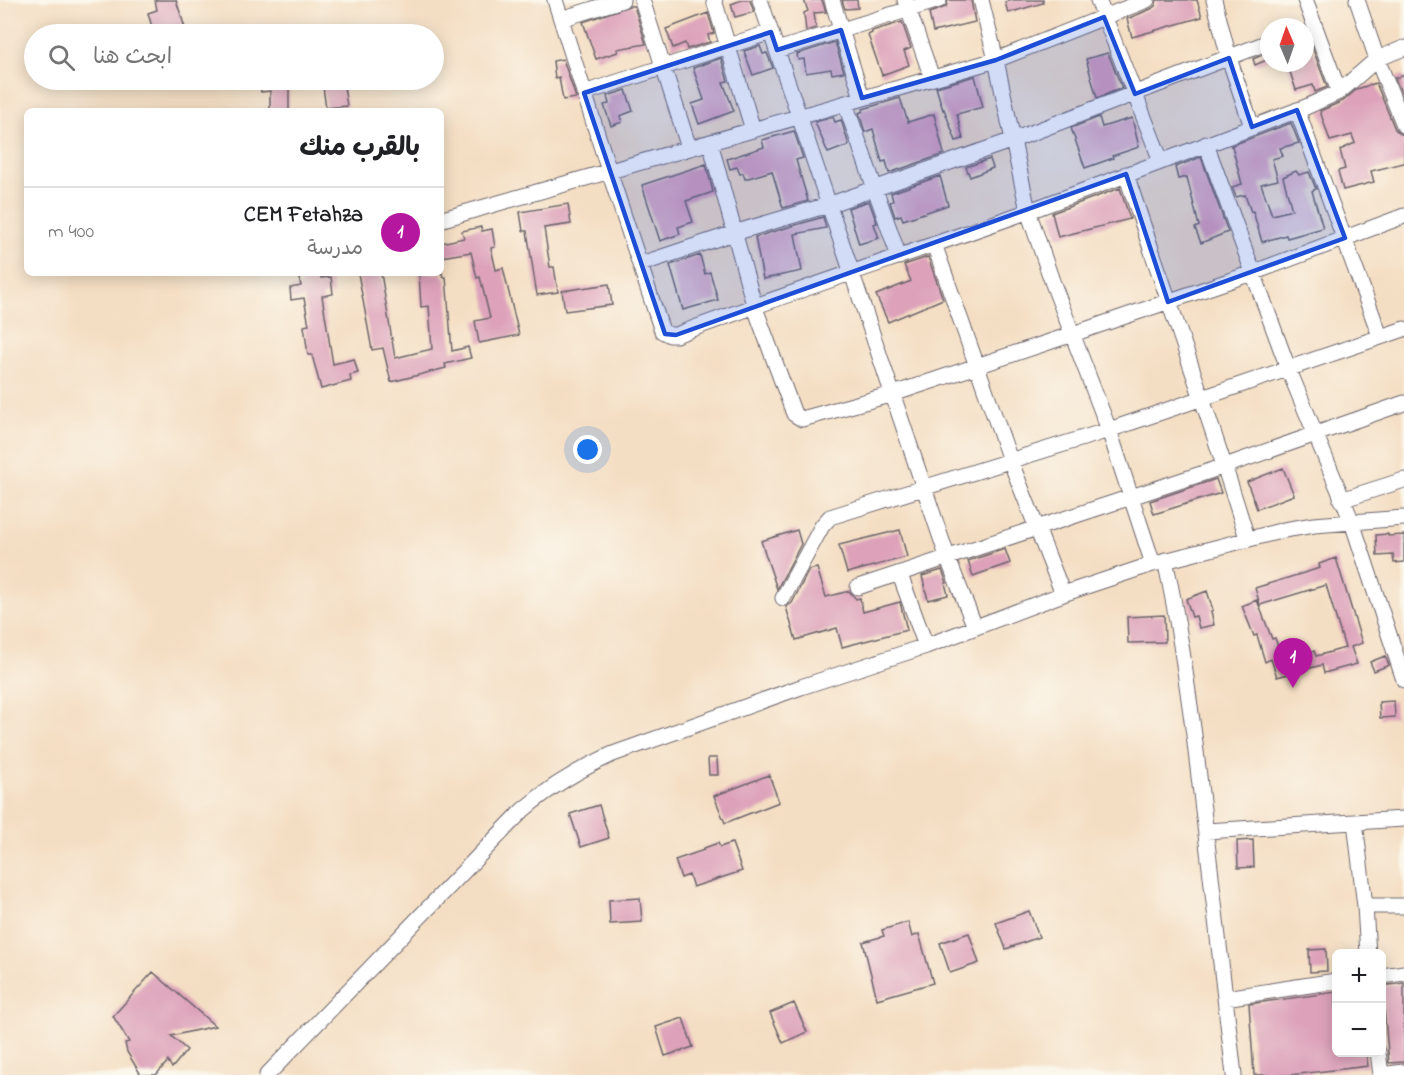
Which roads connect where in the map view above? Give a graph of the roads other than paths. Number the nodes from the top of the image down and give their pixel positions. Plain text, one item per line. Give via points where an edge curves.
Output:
1 (555, 0) edge
2 (622, 0) edge
3 (642, 0) edge
4 (714, 0) edge
5 (760, 0) edge
6 (832, 0) edge
7 (939, 0) edge
8 (981, 0) edge
9 (1098, 0) edge
10 (1147, 0) edge
11 (1214, 0) edge
12 (1305, 0) edge
13 (1357, 0) edge
14 (907, 5) edge
15 (1104, 17) junction
16 (1308, 18) edge
17 (561, 19) junction
18 (841, 30) junction
19 (771, 32) junction
20 (1314, 35) edge
21 (1260, 46) edge
22 (728, 47) junction
23 (1404, 48) edge
24 (777, 51) junction
25 (1229, 58) junction
26 (1377, 58) junction
27 (996, 60) junction
28 (664, 67) junction
29 (932, 78) junction
30 (1339, 92) junction
31 (584, 93) junction
32 (1135, 94) junction
33 (862, 98) junction
34 (845, 103) junction
35 (1297, 110) junction
36 (800, 116) junction
37 (1404, 125) edge
38 (1252, 127) junction
39 (753, 130) junction
40 (1013, 140) junction
41 (710, 142) junction
42 (1206, 144) junction
43 (689, 148) junction
44 (1161, 161) junction
45 (609, 171) junction
46 (1126, 174) junction
47 (874, 189) junction
48 (828, 206) junction
49 (1028, 211) junction
50 (1404, 216) edge
51 (444, 219) edge
52 (734, 233) junction
53 (1345, 238) junction
54 (934, 244) junction
55 (899, 257) junction
56 (641, 264) junction
57 (853, 273) junction
58 (1252, 273) junction
59 (1168, 302) junction
60 (754, 305) junction
61 (1404, 329) edge
62 (1073, 334) junction
63 (1380, 336) junction
64 (978, 366) junction
65 (1288, 368) junction
66 (893, 394) junction
67 (1203, 397) junction
68 (1404, 403) edge
69 (1109, 430) junction
70 (1314, 435) junction
71 (1010, 460) junction
72 (1225, 466) junction
73 (1404, 480) edge
74 (925, 488) junction
75 (1132, 497) junction
76 (1341, 500) junction
77 (1404, 518) edge
78 (1352, 522) junction
79 (1036, 530) junction
80 (1247, 538) junction
81 (948, 559) junction
82 (1159, 562) junction
83 (900, 575) junction
84 (858, 587) dead end
85 (1063, 594) junction
86 (783, 598) dead end
87 (975, 627) junction
88 (1398, 640) edge
89 (926, 646) junction
90 (1402, 665) edge
91 (1404, 680) edge
92 (1404, 819) edge
93 (1355, 822) junction
94 (1206, 831) junction
95 (1365, 906) junction
96 (1404, 906) edge
97 (1368, 949) edge
98 (1404, 973) edge
99 (1386, 975) edge
100 (1332, 982) edge
101 (1225, 998) junction
102 (1379, 1057) edge
103 (1404, 1072) edge
104 (267, 1075) edge
105 (1234, 1075) edge
106 (1381, 1075) edge

1 - 17 street
2 - 17 street
3 - 28 street
4 - 22 street
5 - 19 street
6 - 18 street
7 - 14 street
8 - 27 street
9 - 15 street
10 - 15 street
11 - 25 street
12 - 16 street
13 - 26 street
14 - 18 street
14 - 29 street
15 - 27 street
15 - 32 street
17 - 31 street
18 - 24 street
18 - 33 street
19 - 22 street
19 - 24 street
20 - 30 street
21 - 25 street
22 - 28 street
22 - 39 street
23 - 26 street
24 - 36 street
25 - 32 street
25 - 38 street
26 - 30 street
26 - 37 street
27 - 29 street
27 - 40 street
28 - 31 street
28 - 43 street
29 - 33 street
30 - 35 street
31 - 45 street
32 - 40 street
32 - 44 street
33 - 34 street
34 - 36 street
34 - 47 street
35 - 38 street
35 - 53 street
36 - 39 street
36 - 48 street
38 - 42 street
39 - 41 street
40 - 47 street
40 - 49 street
41 - 43 street
41 - 52 street
42 - 44 street
42 - 58 street
43 - 45 street
44 - 46 street
45 - 51 street
45 - 56 street
46 - 49 street
46 - 59 street
47 - 48 street
47 - 55 street
48 - 52 street
48 - 57 street
49 - 54 street
49 - 62 street
50 - 53 street
52 - 56 street
52 - 60 street
53 - 58 street
53 - 63 street
54 - 55 street
54 - 64 street
55 - 57 street
56 - 60 street via 665,334 676,335
57 - 60 street
57 - 66 street
58 - 59 street
58 - 65 street
59 - 62 street
59 - 67 street
60 - 66 street via 794,414 799,418
61 - 63 street
62 - 64 street
62 - 69 street
63 - 65 street
64 - 66 street
64 - 71 street
65 - 67 street
65 - 70 street
66 - 74 street
67 - 69 street
67 - 72 street
68 - 70 street
69 - 71 street
69 - 75 street
70 - 72 street
70 - 76 street
71 - 74 street
71 - 79 street
72 - 75 street
72 - 80 street
73 - 76 street
74 - 81 street
74 - 86 street via 826,520
75 - 79 street
75 - 82 street
76 - 78 street
77 - 78 street
78 - 80 street
78 - 88 street
79 - 81 street
79 - 85 street
80 - 82 street
81 - 83 street
81 - 87 street
82 - 85 street
82 - 94 street via 1176,608
83 - 84 street
83 - 89 street
85 - 87 street
87 - 89 street
88 - 90 street
89 - 104 street via 613,753 571,774 523,810
90 - 91 street
92 - 93 street
93 - 94 street
93 - 95 street
94 - 101 street
95 - 96 street
95 - 97 street
98 - 99 street
100 - 101 street
101 - 105 street
102 - 106 street
103 - 106 street

